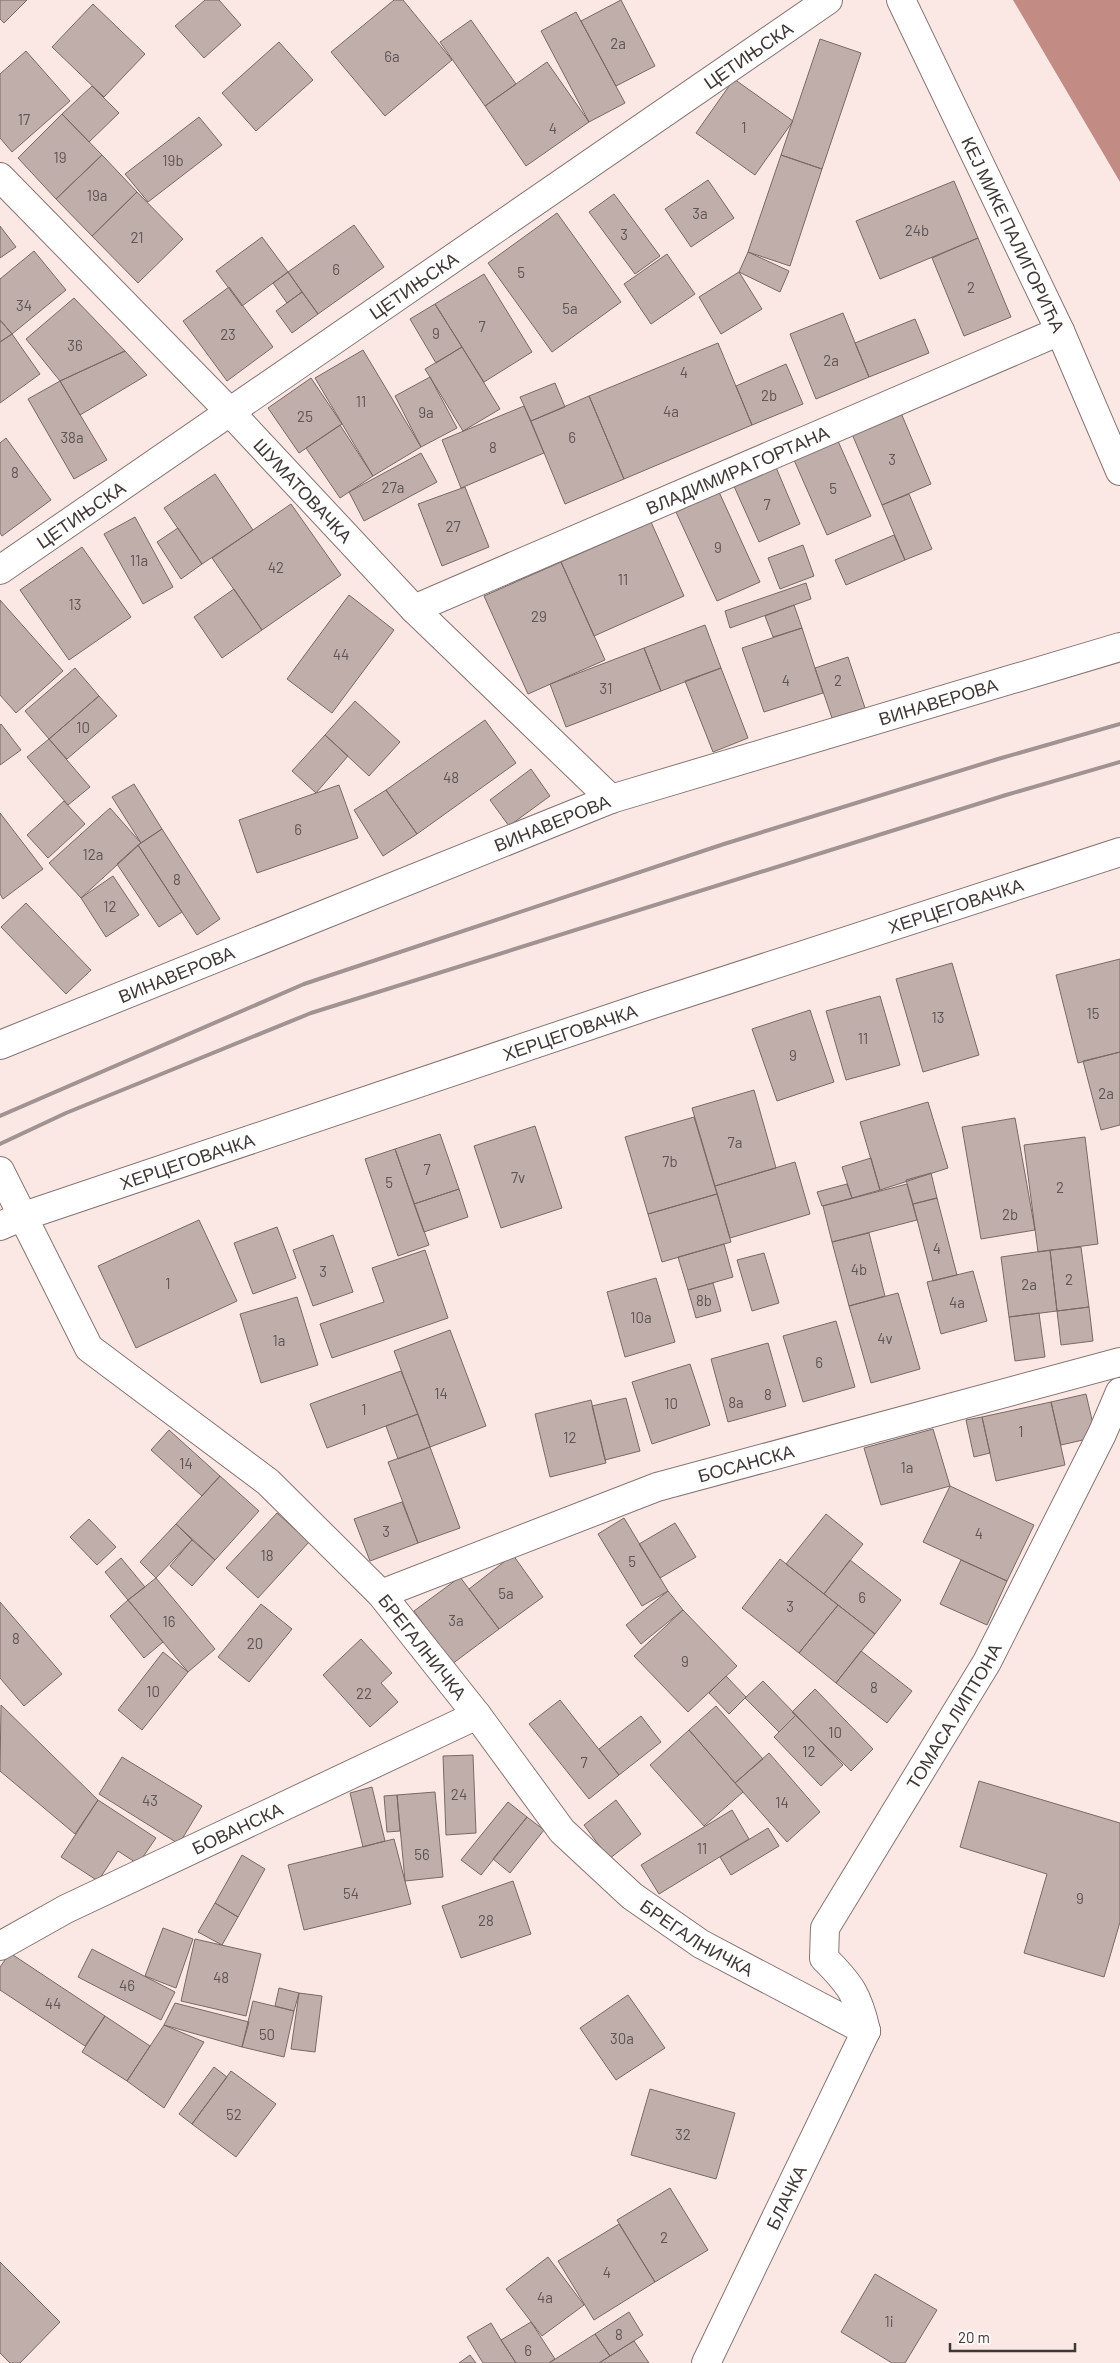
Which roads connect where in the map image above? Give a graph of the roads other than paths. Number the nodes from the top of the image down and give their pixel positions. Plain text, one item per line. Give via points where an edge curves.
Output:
1 (828, 0) edge
2 (901, 0) edge
3 (0, 176) edge
4 (1060, 331) junction
5 (230, 412) junction
6 (1120, 471) edge
7 (0, 570) edge
8 (414, 609) junction
9 (1120, 647) edge
10 (611, 799) junction
11 (1120, 852) edge
12 (0, 1044) edge
13 (0, 1171) edge
14 (11, 1222) edge
15 (1120, 1362) edge
16 (1120, 1392) edge
17 (381, 1594) junction
18 (477, 1715) junction
19 (0, 1946) edge
20 (866, 2031) junction
21 (706, 2363) edge

1 - 5 street, ЦЕТИЊСКА
2 - 4 street, КЕЈ МИКЕ ПАЛИГОРИЋА
3 - 5 street, ШУМАТОВАЧКА
4 - 6 street, КЕЈ МИКЕ ПАЛИГОРИЋА
4 - 8 street, ВЛАДИМИРА ГОРТАНА
5 - 7 street, ЦЕТИЊСКА
5 - 8 street, ШУМАТОВАЧКА
8 - 10 street, ШУМАТОВАЧКА
9 - 10 street, ВИНАВЕРОВА
10 - 12 street, ВИНАВЕРОВА
11 - 14 street, ХЕРЦЕГОВАЧКА via 653,1004
13 - 14 street, БРЕГАЛНИЧКА
14 - 17 street, БРЕГАЛНИЧКА via 89,1348 268,1482
15 - 17 street, БОСАНСКА via 657,1487
16 - 20 street, ТОМАСА ЛИПТОНА via 987,1662 825,1928 824,1958 846,1980 860,2004
17 - 18 street, БРЕГАЛНИЧКА
18 - 19 street, БОВАНСКА via 66,1909
18 - 20 street, БРЕГАЛНИЧКА via 562,1831 632,1896 701,1944
20 - 21 street, БЛАЧКА

